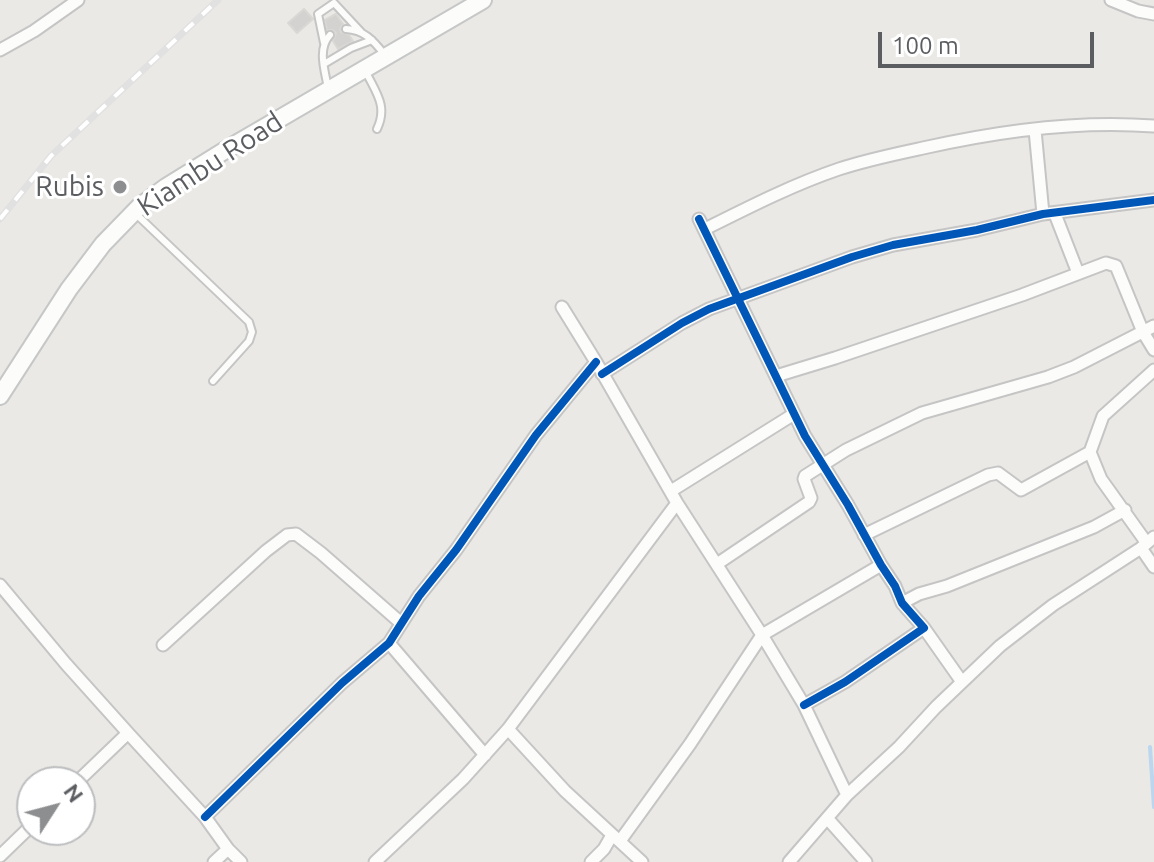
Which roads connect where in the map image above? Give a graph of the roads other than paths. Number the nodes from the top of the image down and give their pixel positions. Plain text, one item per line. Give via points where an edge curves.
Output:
1 (78, 0) edge
2 (483, 0) edge
3 (1111, 0) edge
4 (1154, 14) edge
5 (346, 29) dead end
6 (361, 32) junction
7 (330, 35) dead end
8 (372, 40) junction
9 (324, 43) junction
10 (0, 50) edge
11 (386, 55) junction
12 (324, 64) junction
13 (365, 69) junction
14 (328, 91) junction
15 (1154, 126) edge
16 (377, 129) dead end
17 (1035, 130) junction
18 (1154, 200) edge
19 (134, 212) junction
20 (1049, 214) junction
21 (1078, 273) junction
22 (738, 299) junction
23 (562, 307) dead end
24 (1149, 329) edge
25 (1154, 350) edge
26 (596, 362) junction
27 (602, 374) junction
28 (776, 376) junction
29 (1152, 377) edge
30 (213, 381) dead end
31 (0, 396) edge
32 (794, 414) junction
33 (1090, 452) junction
34 (824, 465) junction
35 (671, 491) junction
36 (677, 503) junction
37 (1125, 510) junction
38 (864, 535) junction
39 (1147, 542) edge
40 (717, 564) junction
41 (881, 565) junction
42 (1154, 567) edge
43 (0, 585) edge
44 (902, 603) junction
45 (401, 623) junction
46 (924, 628) junction
47 (762, 635) junction
48 (389, 643) junction
49 (163, 645) dead end
50 (962, 682) junction
51 (804, 705) junction
52 (508, 729) junction
53 (128, 733) junction
54 (485, 755) junction
55 (94, 766) edge
56 (847, 795) junction
57 (205, 817) junction
58 (827, 818) junction
59 (616, 838) junction
60 (16, 840) edge
61 (228, 849) junction
62 (0, 856) edge
63 (214, 862) edge
64 (241, 862) edge
65 (375, 862) edge
66 (591, 862) edge
67 (642, 862) edge
68 (789, 862) edge
69 (866, 862) edge

1 - 10 street
2 - 11 main road, Kiambu Road
3 - 4 street
5 - 6 lane
6 - 8 lane
6 - 9 lane via 334,3 318,14
7 - 9 lane
8 - 11 lane
8 - 12 lane
9 - 12 lane
11 - 13 main road, Kiambu Road
12 - 14 lane
13 - 14 main road, Kiambu Road
13 - 16 lane via 382,106
14 - 19 main road, Kiambu Road via 194,169
15 - 17 street
17 - 20 street
17 - 22 street via 994,133 886,156 702,224
18 - 20 street
19 - 30 lane via 249,322 249,341
19 - 31 main road, Kiambu Road via 69,289
20 - 21 street
20 - 22 street via 893,245
21 - 24 street via 1106,263 1116,266
21 - 28 street
22 - 27 street via 682,323
22 - 28 street
23 - 26 street
24 - 25 street
24 - 34 street via 1048,377 922,413
26 - 27 street
26 - 45 street via 536,435
27 - 35 street
28 - 32 street
29 - 33 street via 1103,416
32 - 34 street
32 - 35 street
33 - 37 street via 1101,479
33 - 38 street via 1021,490 998,473 988,475
34 - 38 street
34 - 40 street via 805,476 809,502
35 - 36 street
36 - 40 street
36 - 52 street
37 - 39 street
37 - 44 street
38 - 41 street
39 - 42 street
39 - 50 street via 1023,627
40 - 47 street
41 - 44 street
41 - 47 street
43 - 53 street
44 - 46 street
45 - 48 street
45 - 49 street via 296,534 266,551
46 - 50 street
46 - 51 street
47 - 51 street
47 - 59 street via 690,744
48 - 54 street
48 - 57 street
50 - 56 street
51 - 56 street
52 - 54 street
52 - 59 street
53 - 55 street
53 - 57 street
54 - 65 street
56 - 58 street
57 - 61 street
58 - 68 street
58 - 69 street
59 - 66 street
59 - 67 street
60 - 62 street
61 - 63 street
61 - 64 street

